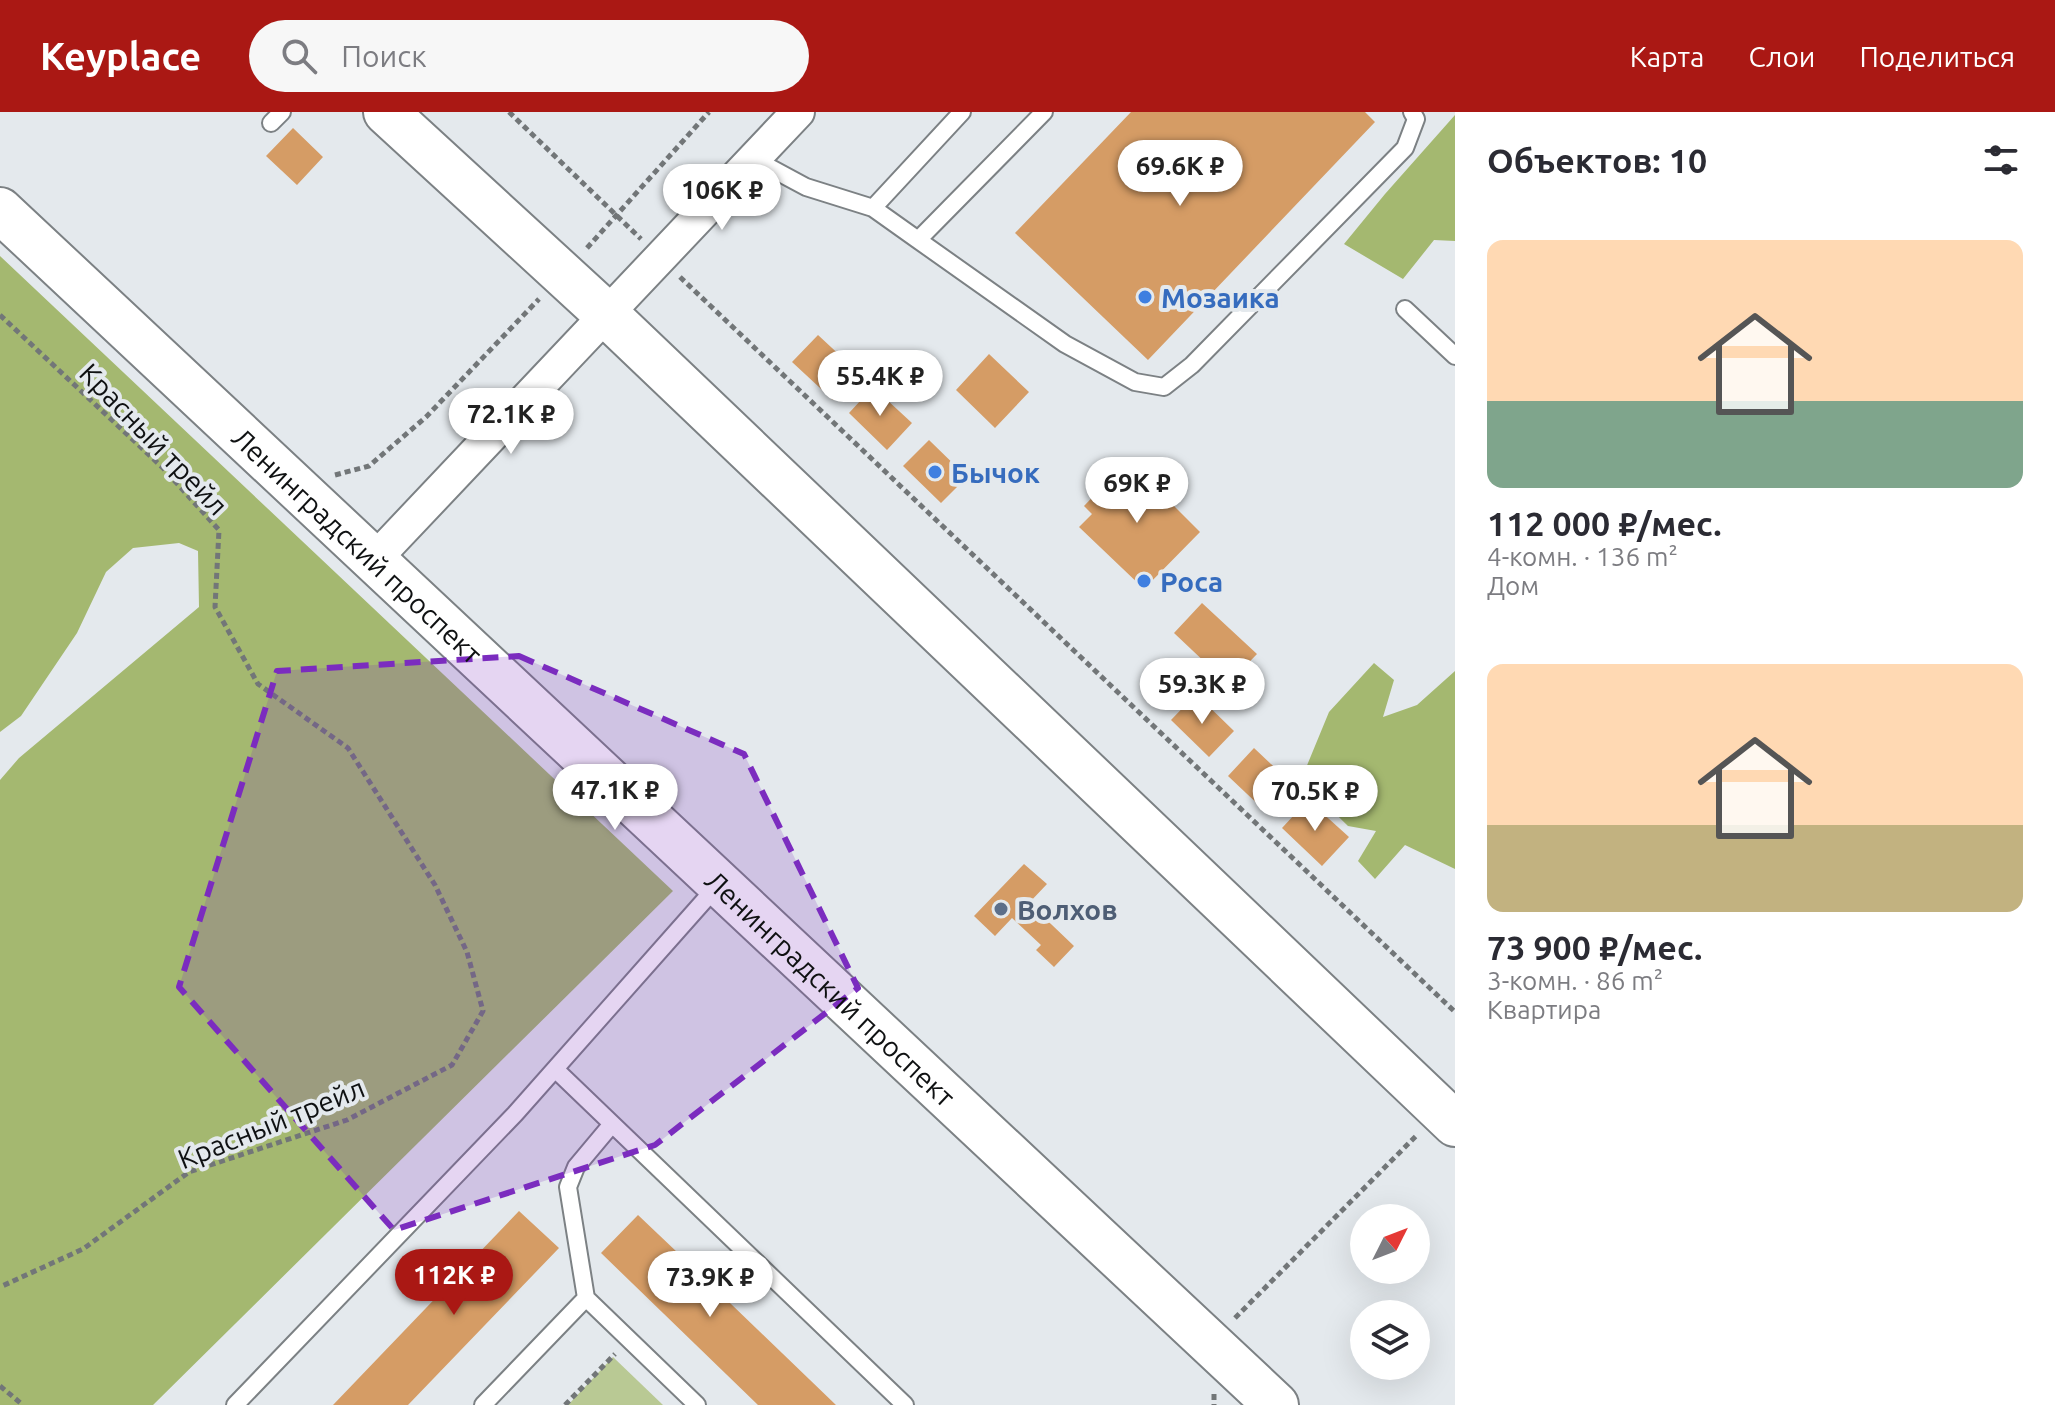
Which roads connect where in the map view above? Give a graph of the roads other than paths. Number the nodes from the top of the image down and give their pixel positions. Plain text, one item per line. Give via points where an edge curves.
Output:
1 (386, 112) edge
2 (798, 112) edge
3 (962, 112) edge
4 (1044, 112) edge
5 (1412, 112) edge
6 (754, 159) junction
7 (873, 208) junction
8 (0, 210) edge
9 (918, 240) junction
10 (1405, 309) dead end
11 (606, 314) junction
12 (1455, 356) edge
13 (374, 560) junction
14 (719, 884) junction
15 (555, 1069) junction
16 (1448, 1118) edge
17 (612, 1124) junction
18 (586, 1298) junction
19 (235, 1405) edge
20 (483, 1405) edge
21 (697, 1405) edge
22 (905, 1405) edge
23 (1276, 1405) edge

1 - 11 main road
2 - 6 street
3 - 7 lane
4 - 9 lane
5 - 9 lane via 1416,119 1405,148 1192,365 1164,387 1135,382 1065,344
6 - 7 lane via 806,187
6 - 11 street
7 - 9 lane
8 - 13 main road, Ленинградский проспект
10 - 12 lane
11 - 13 street
11 - 16 main road
13 - 14 main road, Ленинградский проспект
14 - 15 lane
14 - 23 main road, Ленинградский проспект
15 - 17 lane
15 - 19 lane
17 - 18 lane via 576,1167 568,1187
17 - 22 lane
18 - 20 lane
18 - 21 lane

